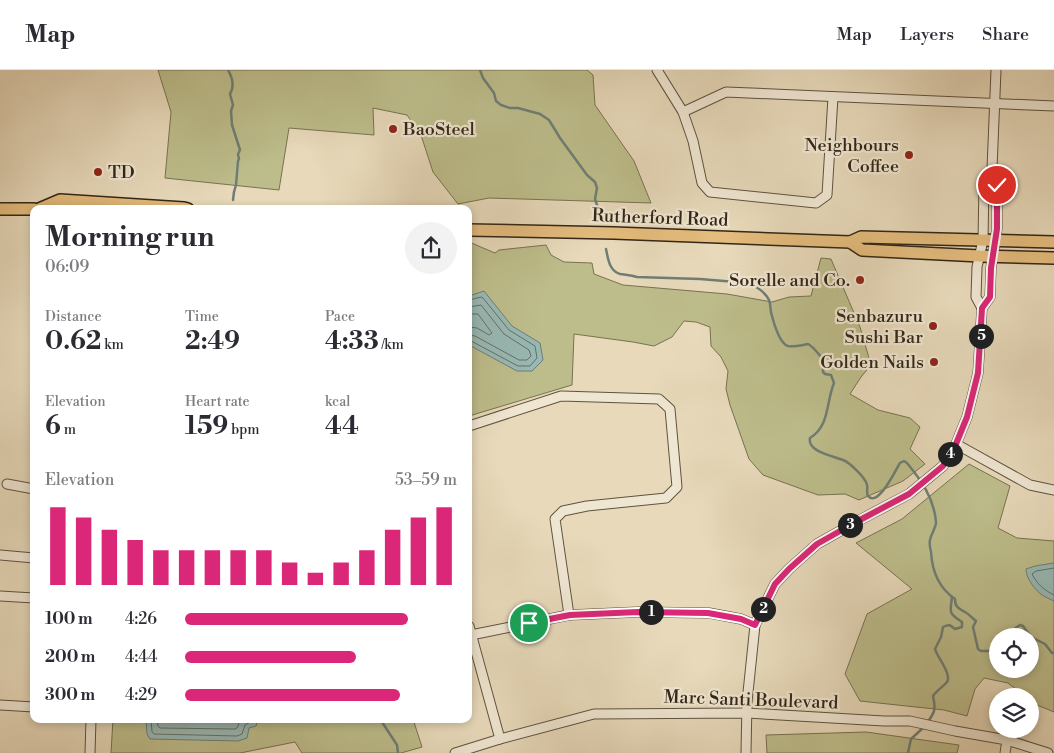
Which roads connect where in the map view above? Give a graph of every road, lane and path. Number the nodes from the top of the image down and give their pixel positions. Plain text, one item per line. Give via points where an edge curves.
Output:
1 (657, 70) edge
2 (996, 70) edge
3 (833, 97) junction
4 (995, 103) junction
5 (1054, 106) edge
6 (682, 112) junction
7 (992, 170) junction
8 (48, 205) edge
9 (114, 205) edge
10 (0, 208) edge
11 (30, 209) edge
12 (472, 230) edge
13 (989, 240) junction
14 (850, 242) junction
15 (1054, 242) edge
16 (980, 256) junction
17 (993, 256) junction
18 (1054, 258) edge
19 (982, 308) junction
20 (472, 425) edge
21 (956, 444) junction
22 (7, 484) dead end
23 (30, 488) edge
24 (1054, 490) edge
25 (0, 555) edge
26 (30, 558) edge
27 (0, 596) edge
28 (30, 598) edge
29 (570, 615) junction
30 (755, 625) junction
31 (472, 630) edge
32 (472, 637) edge
33 (0, 705) edge
34 (30, 707) edge
35 (747, 713) junction
36 (91, 723) edge
37 (500, 739) junction
38 (1007, 740) junction
39 (90, 753) edge
40 (455, 753) edge
41 (746, 753) edge
42 (1005, 753) edge
43 (1048, 753) edge

1 - 6 street
2 - 4 street
3 - 4 street
3 - 6 street via 726,92
3 - 6 street via 827,194 816,203 710,192 702,183 693,141
4 - 5 street
4 - 7 street
7 - 13 street via 984,184
7 - 13 street via 997,185 997,229
8 - 9 main road via 60,200
10 - 11 main road
12 - 14 main road, Rutherford Road
13 - 14 main road, Rutherford Road via 861,237
13 - 15 main road, Rutherford Road
13 - 16 street
13 - 17 street
14 - 16 main road, Rutherford Road via 862,250
16 - 17 main road, Rutherford Road
16 - 19 street via 976,297
17 - 18 main road, Rutherford Road
17 - 19 street via 990,297
19 - 21 street via 978,373 967,417
20 - 29 street via 561,396 659,399 670,409 677,487 666,498 587,506 563,511 555,519
21 - 24 street via 1030,484
21 - 30 street via 943,466 909,494 817,544 789,569 775,584
22 - 23 street
25 - 26 street
27 - 28 street
29 - 30 street via 708,613
29 - 31 street
30 - 35 street
32 - 37 street
33 - 34 street
35 - 37 street, Marc Santi Boulevard via 594,714
35 - 38 street, Marc Santi Boulevard via 910,721
35 - 41 street
36 - 39 street
37 - 40 street, Marc Santi Boulevard
38 - 42 street
38 - 43 street, Marc Santi Boulevard

